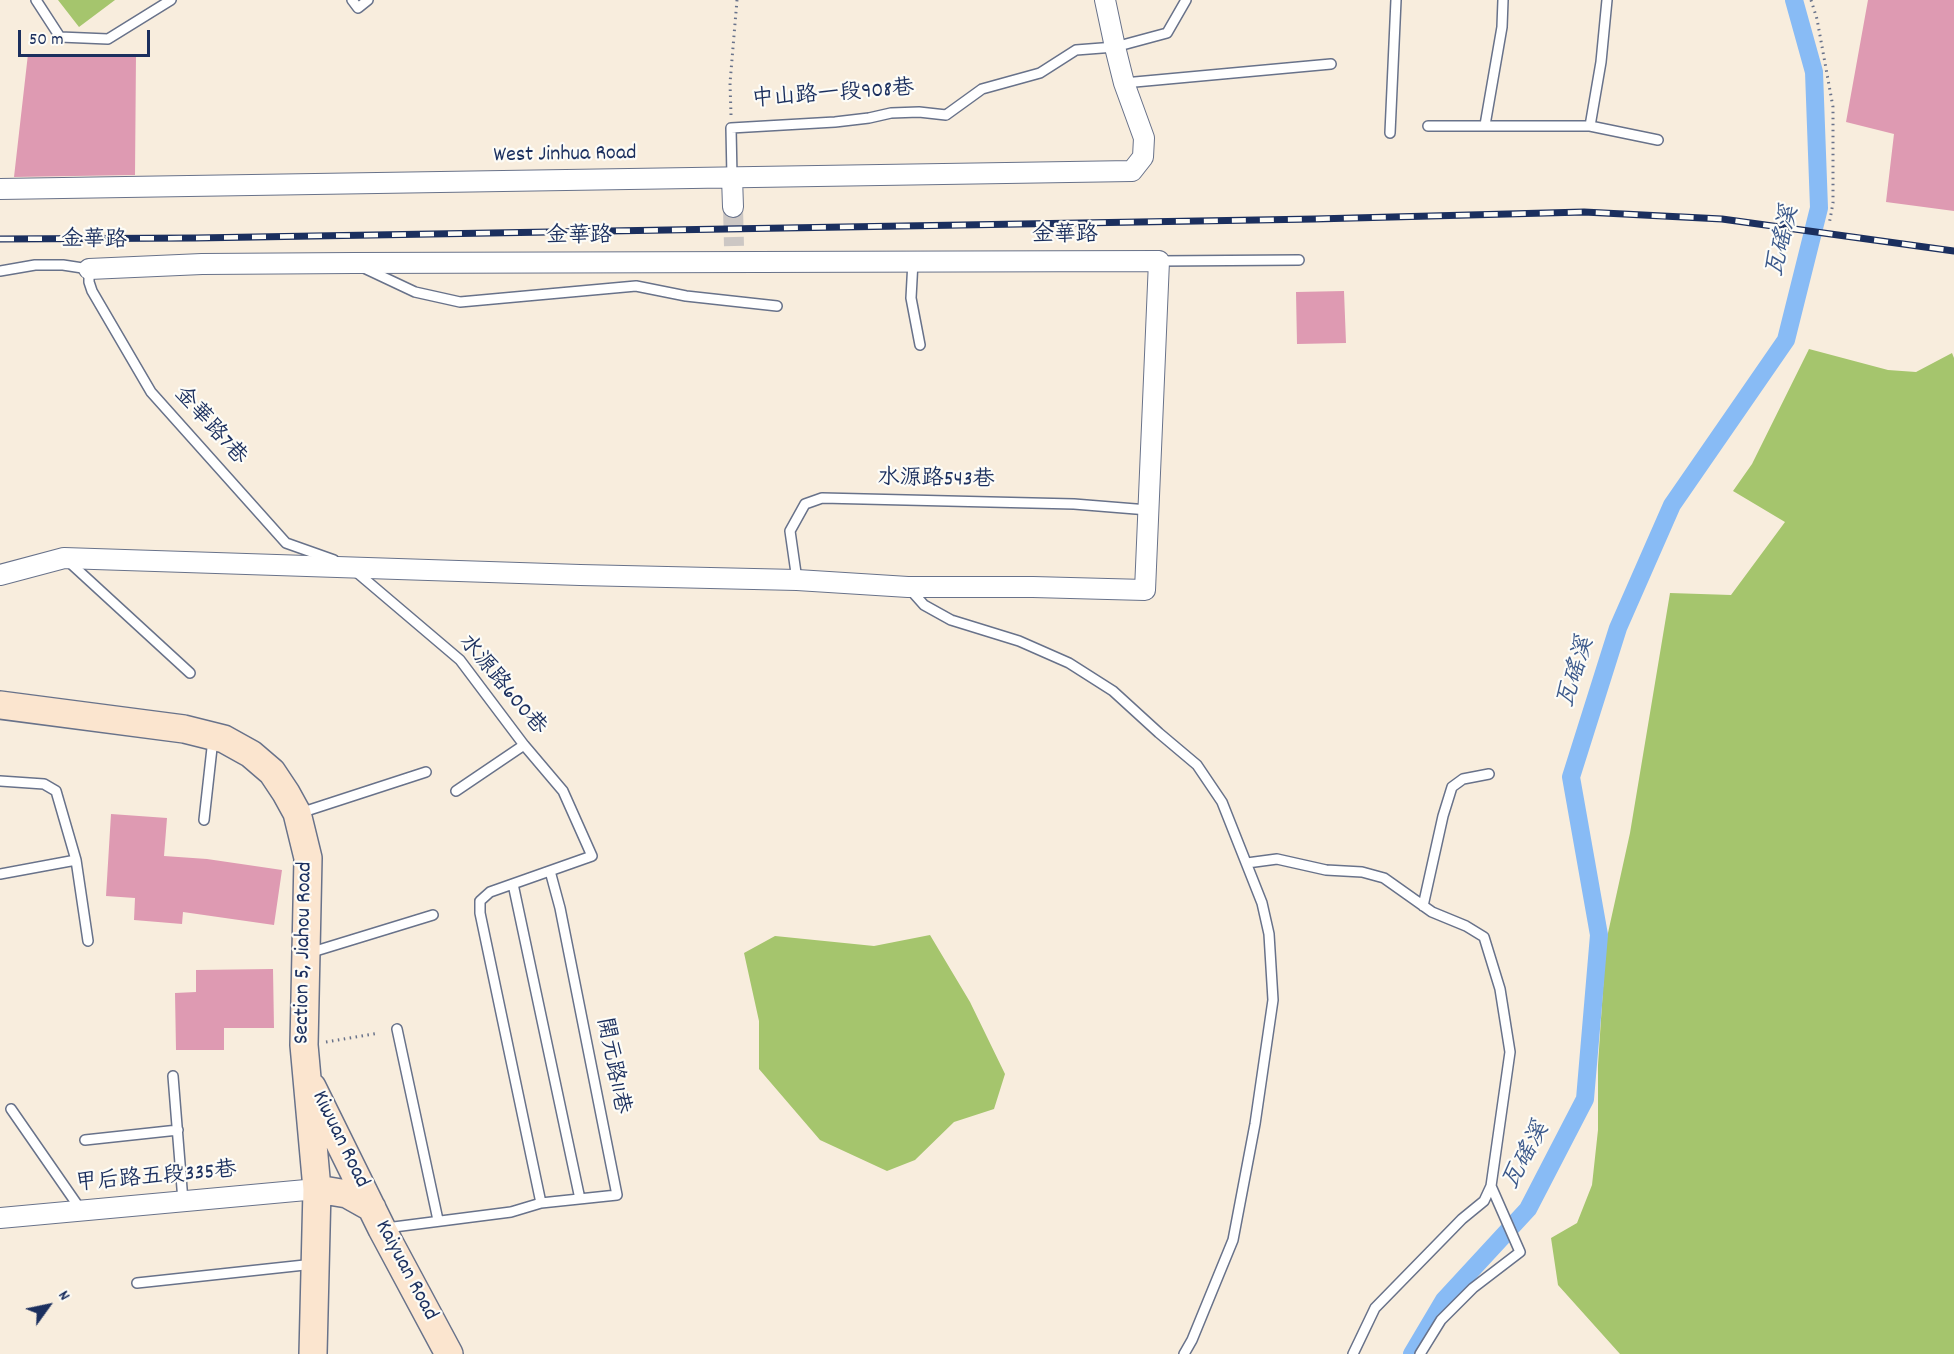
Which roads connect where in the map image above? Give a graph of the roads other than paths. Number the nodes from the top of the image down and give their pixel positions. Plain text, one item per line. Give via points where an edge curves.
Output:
1 (36, 0) edge
2 (171, 0) edge
3 (352, 0) edge
4 (368, 0) edge
5 (1106, 0) edge
6 (1186, 0) edge
7 (1396, 0) edge
8 (1503, 0) edge
9 (1607, 0) edge
10 (1115, 47) junction
11 (1330, 64) dead end
12 (1124, 83) junction
13 (1428, 126) dead end
14 (1485, 126) junction
15 (1590, 126) junction
16 (1390, 133) dead end
17 (1658, 140) dead end
18 (732, 177) junction
19 (0, 189) edge
20 (733, 207) tunnel mouth
21 (1299, 260) dead end
22 (913, 261) junction
23 (1159, 261) junction
24 (354, 263) junction
25 (89, 269) junction
26 (0, 272) edge
27 (777, 306) dead end
28 (920, 345) dead end
29 (1148, 510) junction
30 (63, 558) junction
31 (349, 566) junction
32 (0, 575) edge
33 (797, 580) junction
34 (908, 587) junction
35 (190, 674) dead end
36 (0, 705) edge
37 (214, 736) junction
38 (524, 745) junction
39 (426, 772) dead end
40 (1489, 774) dead end
41 (0, 782) edge
42 (456, 791) dead end
43 (297, 813) junction
44 (204, 820) dead end
45 (76, 860) junction
46 (1247, 863) junction
47 (550, 871) junction
48 (0, 874) edge
49 (513, 884) junction
50 (1423, 906) junction
51 (433, 915) dead end
52 (88, 941) dead end
53 (306, 954) junction
54 (397, 1029) dead end
55 (305, 1073) junction
56 (173, 1076) dead end
57 (11, 1109) dead end
58 (178, 1130) junction
59 (85, 1140) dead end
60 (1491, 1186) junction
61 (316, 1189) junction
62 (580, 1199) junction
63 (183, 1201) junction
64 (541, 1203) junction
65 (81, 1210) junction
66 (0, 1218) edge
67 (377, 1218) junction
68 (438, 1220) junction
69 (315, 1264) junction
70 (137, 1283) dead end
71 (313, 1354) edge
72 (449, 1354) edge
73 (1184, 1354) edge
74 (1353, 1354) edge
75 (1420, 1354) edge

1 - 2 lane via 60,37 108,39
3 - 4 lane via 358,8
5 - 10 street
6 - 10 lane, 中山路一段908巷 via 1167,33
7 - 16 lane
8 - 14 lane
9 - 15 lane
10 - 12 street
10 - 18 lane, 中山路一段908巷 via 1076,50 1040,73 982,90 946,115 891,113 835,122 731,128
11 - 12 lane
12 - 18 street, West Jinhua Road via 1144,138 1143,156 1132,171
13 - 14 lane
14 - 15 lane
15 - 17 lane
18 - 19 street, West Jinhua Road
18 - 20 street
21 - 23 lane
22 - 23 street, 金華路
22 - 24 street, 金華路 via 734,254
22 - 28 lane via 911,298
23 - 29 street
24 - 25 street, 金華路
24 - 27 lane via 415,292 460,302 636,286
25 - 26 lane, 金華路 via 34,265
25 - 31 lane, 金華路7巷 via 92,291 151,392 286,543
29 - 33 lane, 水源路543巷 via 1074,504 822,498 805,504 790,531
29 - 34 street via 1144,590
30 - 31 street
30 - 32 street
30 - 35 lane
31 - 33 street
31 - 38 lane, 水源路600巷 via 460,660
33 - 34 street
34 - 46 lane via 924,606 951,620 1029,645 1069,663 1113,691 1197,765 1222,802
36 - 37 main road, Section 5, Jiahou Road
37 - 43 main road, Section 5, Jiahou Road via 251,754 272,772
37 - 44 lane
38 - 42 lane
38 - 47 lane, 水源路600巷 via 563,791 592,856
39 - 43 lane
40 - 50 lane via 1463,779 1452,787
41 - 45 lane via 44,784 56,791
43 - 53 main road, Section 5, Jiahou Road via 308,858
45 - 48 lane
45 - 52 lane
46 - 50 lane via 1277,859 1326,870 1362,872 1384,878
46 - 73 lane via 1269,934 1273,1000 1233,1240
47 - 49 lane
47 - 62 lane, 開元路11巷 via 617,1195
49 - 62 lane
49 - 64 lane via 490,892 480,901 480,913
50 - 60 lane via 1484,937 1500,989 1510,1052
51 - 53 lane
53 - 55 main road, Section 5, Jiahou Road
54 - 68 lane
55 - 61 main road, Section 5, Jiahou Road
55 - 67 main road, Kiwuan Road
56 - 58 lane
57 - 65 lane
58 - 59 lane
58 - 63 lane
60 - 74 lane via 1484,1201 1375,1308
60 - 75 lane via 1520,1252 1473,1288 1441,1320
61 - 63 street, 甲后路五段335巷
61 - 67 main road, Kaiyuan Road via 347,1194
61 - 69 main road, Section 5, Jiahou Road
62 - 64 lane, 開元路11巷
63 - 65 street, 甲后路五段335巷
64 - 68 lane, 開元路11巷 via 511,1212
65 - 66 street, 甲后路五段335巷
67 - 68 lane, 開元路11巷
67 - 72 main road, Kaiyuan Road
69 - 70 lane
69 - 71 main road, Section 5, Jiahou Road

